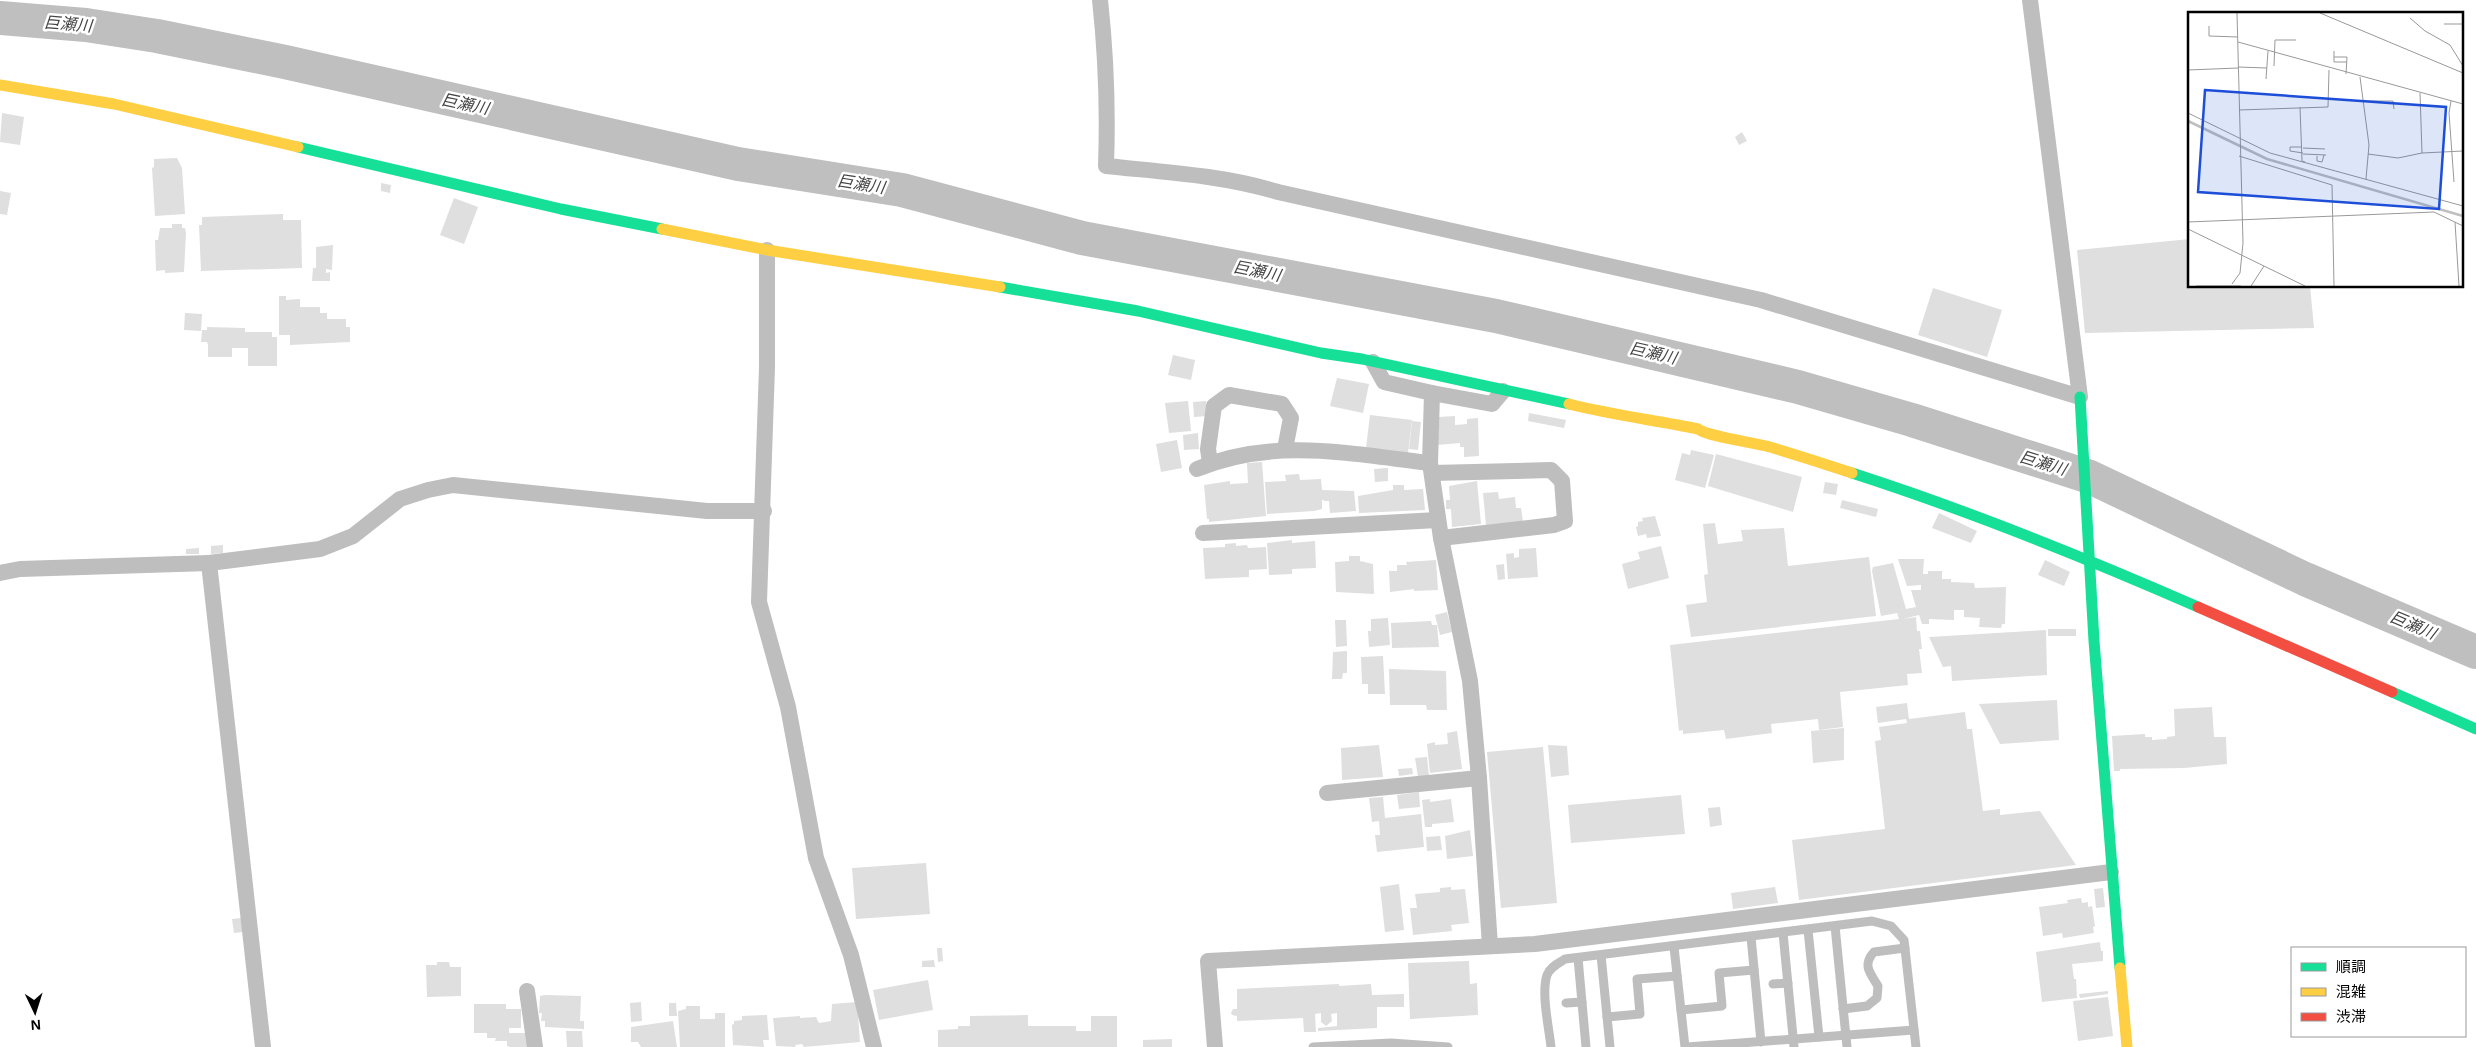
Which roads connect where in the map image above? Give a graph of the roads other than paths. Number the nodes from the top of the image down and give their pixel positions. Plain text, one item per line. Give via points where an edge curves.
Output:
1 (1100, 0) edge
2 (2030, 0) edge
3 (0, 85) edge
4 (767, 250) junction
5 (1373, 362) junction
6 (1503, 391) junction
7 (1432, 394) junction
8 (2080, 397) junction
9 (1285, 450) junction
10 (1431, 468) junction
11 (764, 511) junction
12 (1437, 520) junction
13 (1203, 533) dead end
14 (1440, 538) junction
15 (2088, 559) junction
16 (209, 562) junction
17 (0, 573) edge
18 (2476, 729) edge
19 (1479, 778) junction
20 (1328, 793) dead end
21 (2111, 872) junction
22 (1835, 926) junction
23 (1808, 930) junction
24 (1783, 933) junction
25 (1750, 937) junction
26 (1490, 946) junction
27 (1674, 947) junction
28 (1905, 948) junction
29 (1601, 955) junction
30 (1578, 958) junction
31 (1754, 970) junction
32 (1677, 976) junction
33 (1788, 983) junction
34 (1773, 984) dead end
35 (527, 991) dead end
36 (1582, 1002) junction
37 (1566, 1004) dead end
38 (1843, 1009) junction
39 (1681, 1010) junction
40 (1607, 1017) junction
41 (1914, 1030) junction
42 (1846, 1035) junction
43 (1819, 1037) junction
44 (1761, 1042) junction
45 (1794, 1043) edge
46 (1722, 1046) edge
47 (263, 1047) edge
48 (535, 1047) edge
49 (874, 1047) edge
50 (1215, 1047) edge
51 (1313, 1047) edge
52 (1448, 1047) edge
53 (1551, 1047) edge
54 (1586, 1047) edge
55 (1610, 1047) edge
56 (1686, 1047) edge
57 (1847, 1047) edge
58 (1916, 1047) edge
59 (2127, 1047) edge

1 - 8 street via 1105,47 1106,166 1254,185 1761,300
2 - 8 street
3 - 4 street via 122,106 561,209
4 - 5 street via 1138,311
4 - 11 street
5 - 6 street
5 - 7 street via 1384,382
6 - 7 street via 1492,404
6 - 15 street via 1616,416 1636,416 1698,429 1705,434 1770,447 1921,494
7 - 10 street
8 - 15 street
9 - 9 street via 1222,458 1203,466 1214,406 1230,395 1282,404 1291,418
9 - 10 street
10 - 12 street
10 - 14 street via 1551,470 1562,481 1565,521
11 - 16 street via 707,511 453,485 400,499 353,536 320,550
11 - 49 street via 760,602 788,707 816,858 851,956
12 - 13 street
12 - 14 street
14 - 19 street via 1470,681
15 - 18 street
15 - 21 street
16 - 17 street via 20,569
16 - 47 street
19 - 20 street
19 - 26 street
21 - 26 street via 1545,943
21 - 59 street
22 - 23 lane
22 - 28 lane via 1882,922 1898,932
22 - 38 lane
23 - 24 lane
23 - 43 lane
24 - 25 lane
24 - 33 lane
25 - 27 lane
25 - 31 lane
26 - 50 street via 1208,961
27 - 29 lane
27 - 32 lane
28 - 38 lane via 1874,952 1867,964 1878,986 1877,998 1867,1006
28 - 41 lane
29 - 30 lane
29 - 40 lane
30 - 36 lane
30 - 53 lane via 1566,959 1552,967 1548,974 1546,989
31 - 39 lane via 1719,973 1722,1006
31 - 44 lane
32 - 39 lane
32 - 40 lane via 1637,979 1640,1014
33 - 34 lane
33 - 45 lane
35 - 48 street
36 - 37 lane
36 - 54 lane
38 - 42 lane
39 - 56 lane
40 - 55 lane
41 - 42 lane
41 - 58 lane
42 - 43 lane
42 - 57 lane
43 - 45 lane
44 - 45 lane
44 - 46 lane
46 - 56 lane
51 - 52 lane via 1391,1043

